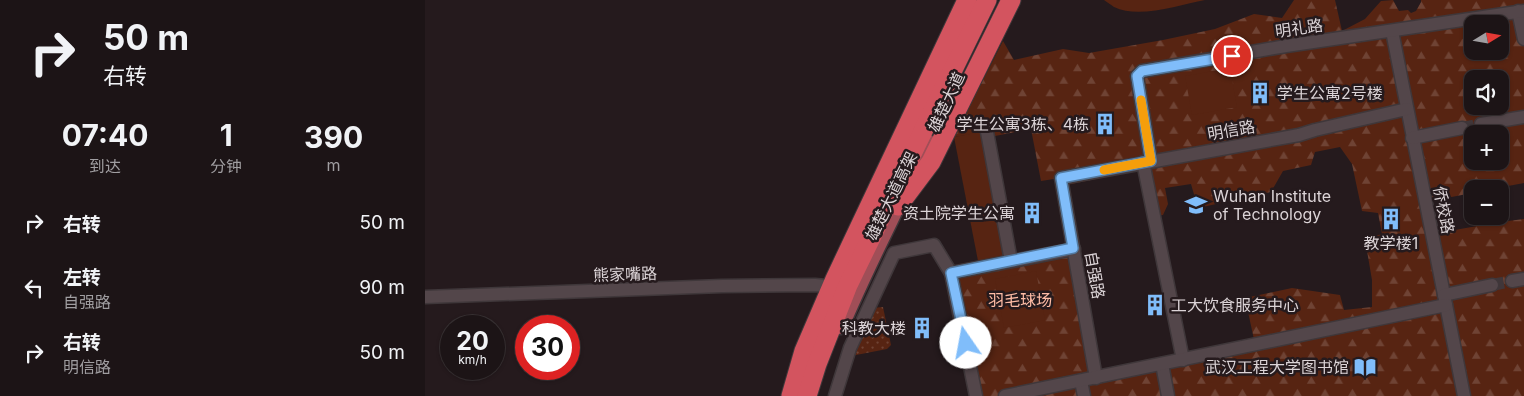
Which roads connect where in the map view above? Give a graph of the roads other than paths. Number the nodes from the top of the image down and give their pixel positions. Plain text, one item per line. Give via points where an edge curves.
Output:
1 (961, 0) edge
2 (967, 0) edge
3 (987, 0) edge
4 (994, 0) edge
5 (1011, 0) edge
6 (1521, 11) edge
7 (1392, 31) junction
8 (1524, 39) edge
9 (1407, 109) junction
10 (1524, 116) edge
11 (1481, 124) tunnel mouth
12 (1462, 128) tunnel mouth
13 (987, 132) dead end
14 (1412, 138) junction
15 (1147, 162) junction
16 (1061, 178) joint
17 (898, 206) junction
18 (1073, 248) junction
19 (1011, 261) junction
20 (951, 273) junction
21 (1492, 285) tunnel mouth
22 (826, 286) junction
23 (425, 297) edge
24 (1445, 300) junction
25 (1183, 360) junction
26 (1162, 364) junction
27 (1096, 378) junction
28 (1081, 381) junction
29 (783, 396) edge
30 (791, 396) edge
31 (807, 396) edge
32 (814, 396) edge
33 (835, 396) edge
34 (976, 396) edge
35 (1005, 396) edge
36 (1084, 396) edge
37 (1168, 396) edge
38 (1465, 396) edge

1 - 22 main road, 雄楚大道
2 - 30 highway, 雄楚大道高架 via 835,279 805,351
3 - 31 highway, 雄楚大道高架 via 848,284
4 - 17 main road, 雄楚大道
5 - 17 highway via 931,162
6 - 7 street, 明礼路
6 - 8 street
7 - 9 street, 侨校路
7 - 15 street, 明礼路 via 1142,71 1137,76
9 - 14 street, 侨校路
9 - 15 street, 明信路 via 1297,135
10 - 11 street
12 - 14 street
13 - 19 street
14 - 24 street, 侨校路
15 - 16 street, 明信路
15 - 25 street
16 - 18 street, 自强路
17 - 32 main road, 雄楚大道 via 848,310
18 - 19 street
18 - 27 street, 自强路
19 - 20 street
20 - 33 street via 934,245 894,253 850,348
20 - 34 street
21 - 24 street
22 - 23 street, 熊家嘴路
22 - 29 main road, 雄楚大道
24 - 25 street
24 - 38 street, 侨校路
25 - 26 street
26 - 27 street
26 - 37 street
27 - 28 street
28 - 35 street
28 - 36 street

